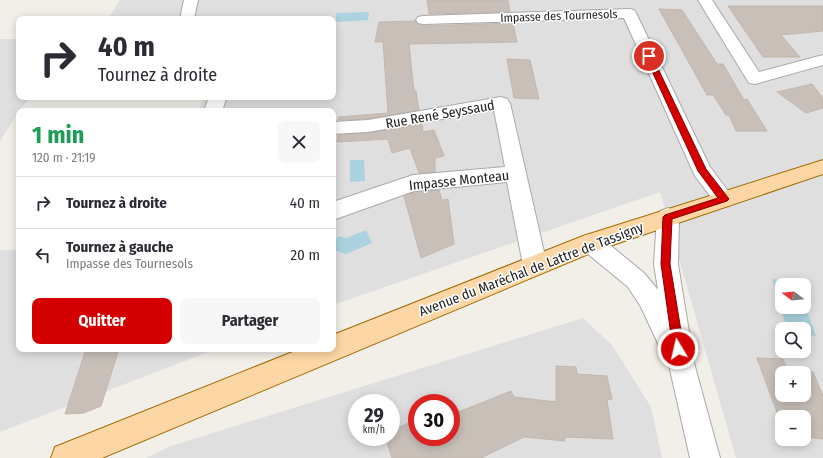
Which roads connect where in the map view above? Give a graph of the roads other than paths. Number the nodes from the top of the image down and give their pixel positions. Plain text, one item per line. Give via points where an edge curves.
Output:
1 (191, 0) edge
2 (705, 0) edge
3 (188, 16) edge
4 (423, 20) dead end
5 (823, 60) edge
6 (336, 128) edge
7 (823, 167) edge
8 (516, 174) junction
9 (724, 199) junction
10 (336, 210) edge
11 (668, 217) junction
12 (591, 243) junction
13 (535, 265) junction
14 (336, 346) edge
15 (322, 352) edge
16 (681, 363) junction
17 (66, 458) edge
18 (705, 458) edge

1 - 3 street
2 - 5 street via 755,79
4 - 9 street, Impasse des Tournesols via 629,13 702,171
6 - 8 street, Rue René Seyssaud via 368,126 501,103
7 - 9 main road, Avenue du Maréchal de Lattre de Tassigny
8 - 10 street, Impasse Monteau via 413,183
8 - 13 street, Rue René Seyssaud
9 - 11 main road, Avenue du Maréchal de Lattre de Tassigny
11 - 12 main road, Avenue du Maréchal de Lattre de Tassigny
11 - 16 street via 666,264
12 - 13 main road, Avenue du Maréchal de Lattre de Tassigny
12 - 16 street via 636,280 650,299
13 - 14 main road, Avenue du Maréchal de Lattre de Tassigny
15 - 17 main road, Avenue du Maréchal de Lattre de Tassigny
16 - 18 street

